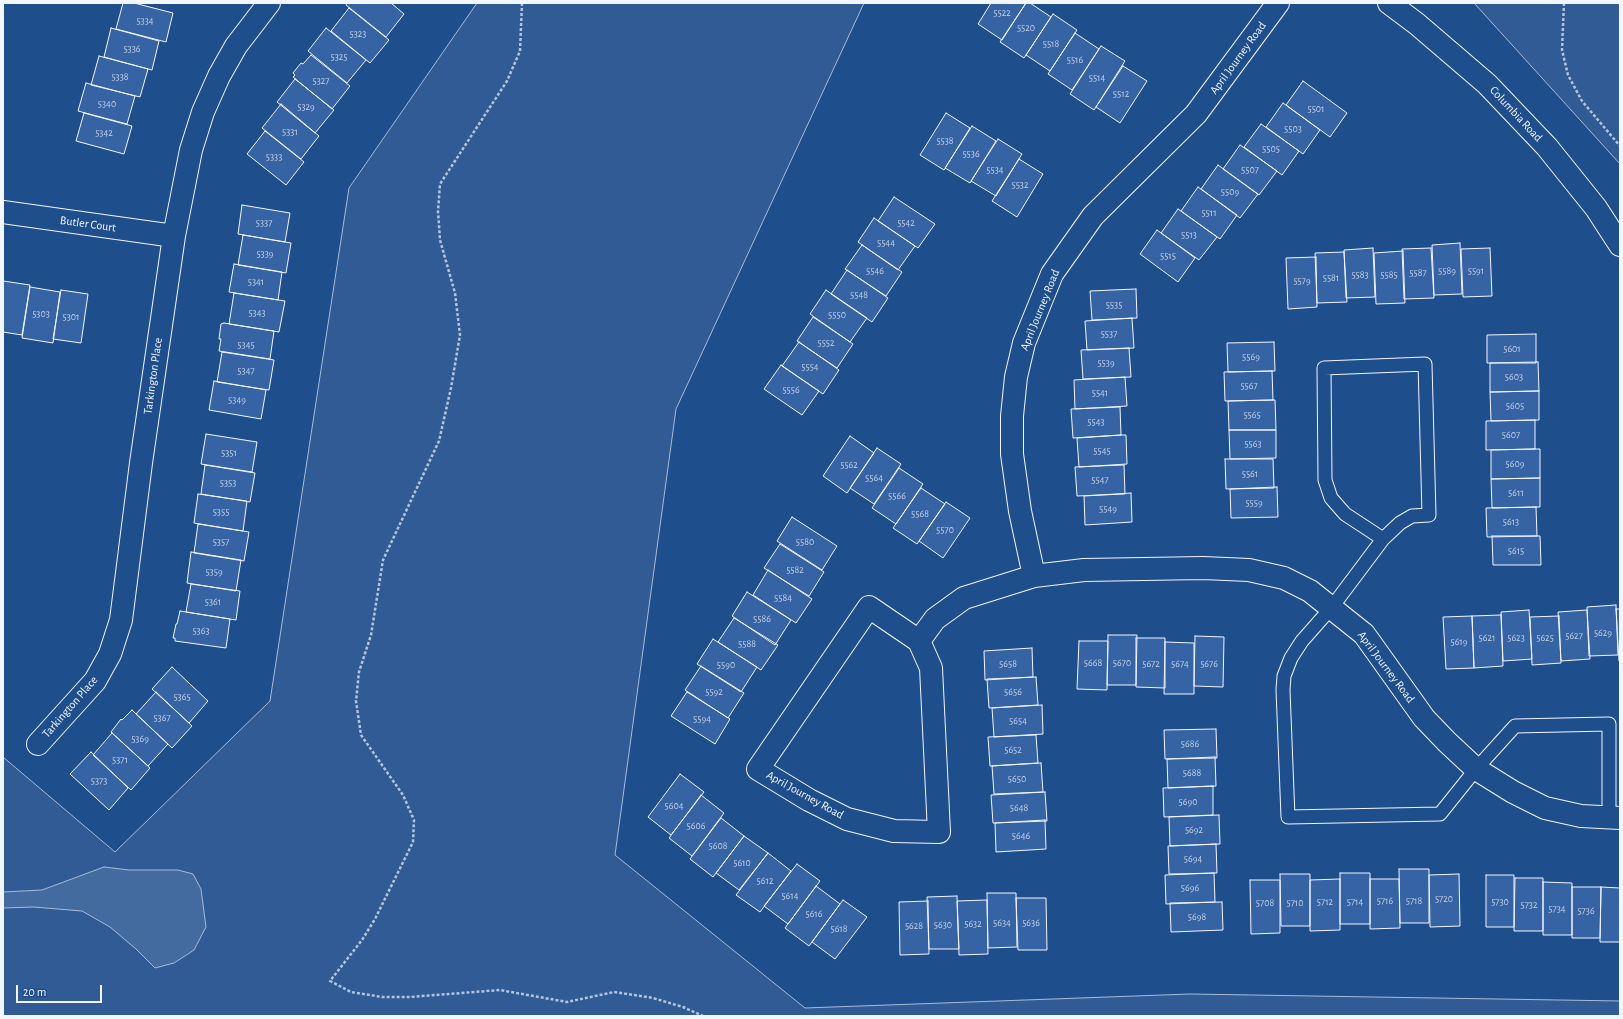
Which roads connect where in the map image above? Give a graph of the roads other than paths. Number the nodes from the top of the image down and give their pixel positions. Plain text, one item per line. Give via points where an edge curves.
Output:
1 (269, 3) edge
2 (1278, 3) edge
3 (1389, 3) edge
4 (3, 212) edge
5 (174, 236) junction
6 (1620, 245) edge
7 (1383, 539) junction
8 (1034, 576) junction
9 (1332, 607) junction
10 (919, 641) junction
11 (38, 744) dead end
12 (1476, 769) junction
13 (1615, 819) edge

1 - 5 street, Tarkington Place via 236,46 203,112 191,150
2 - 8 street, April Journey Road via 1196,114 1093,216 1052,274 1024,343 1016,377 1012,416 1012,454 1020,511
3 - 6 street, Columbia Road via 1487,84 1547,148 1596,208
4 - 5 street, Butler Court
5 - 11 street, Tarkington Place via 120,620 110,654 95,681
7 - 7 lane via 1412,516 1429,515 1425,364 1324,368 1325,480 1331,498 1345,514
7 - 9 lane
8 - 9 street, April Journey Road via 1084,570 1249,570 1284,578
8 - 10 street, April Journey Road via 964,598 935,619
9 - 12 street, April Journey Road via 1364,634 1424,718
9 - 12 lane via 1302,642 1291,658 1284,676 1288,817 1440,814
10 - 10 street, April Journey Road via 931,668 939,832 894,831 847,819 808,800 758,769 869,607
12 - 13 street, April Journey Road via 1545,808
12 - 13 lane via 1515,726 1609,724

